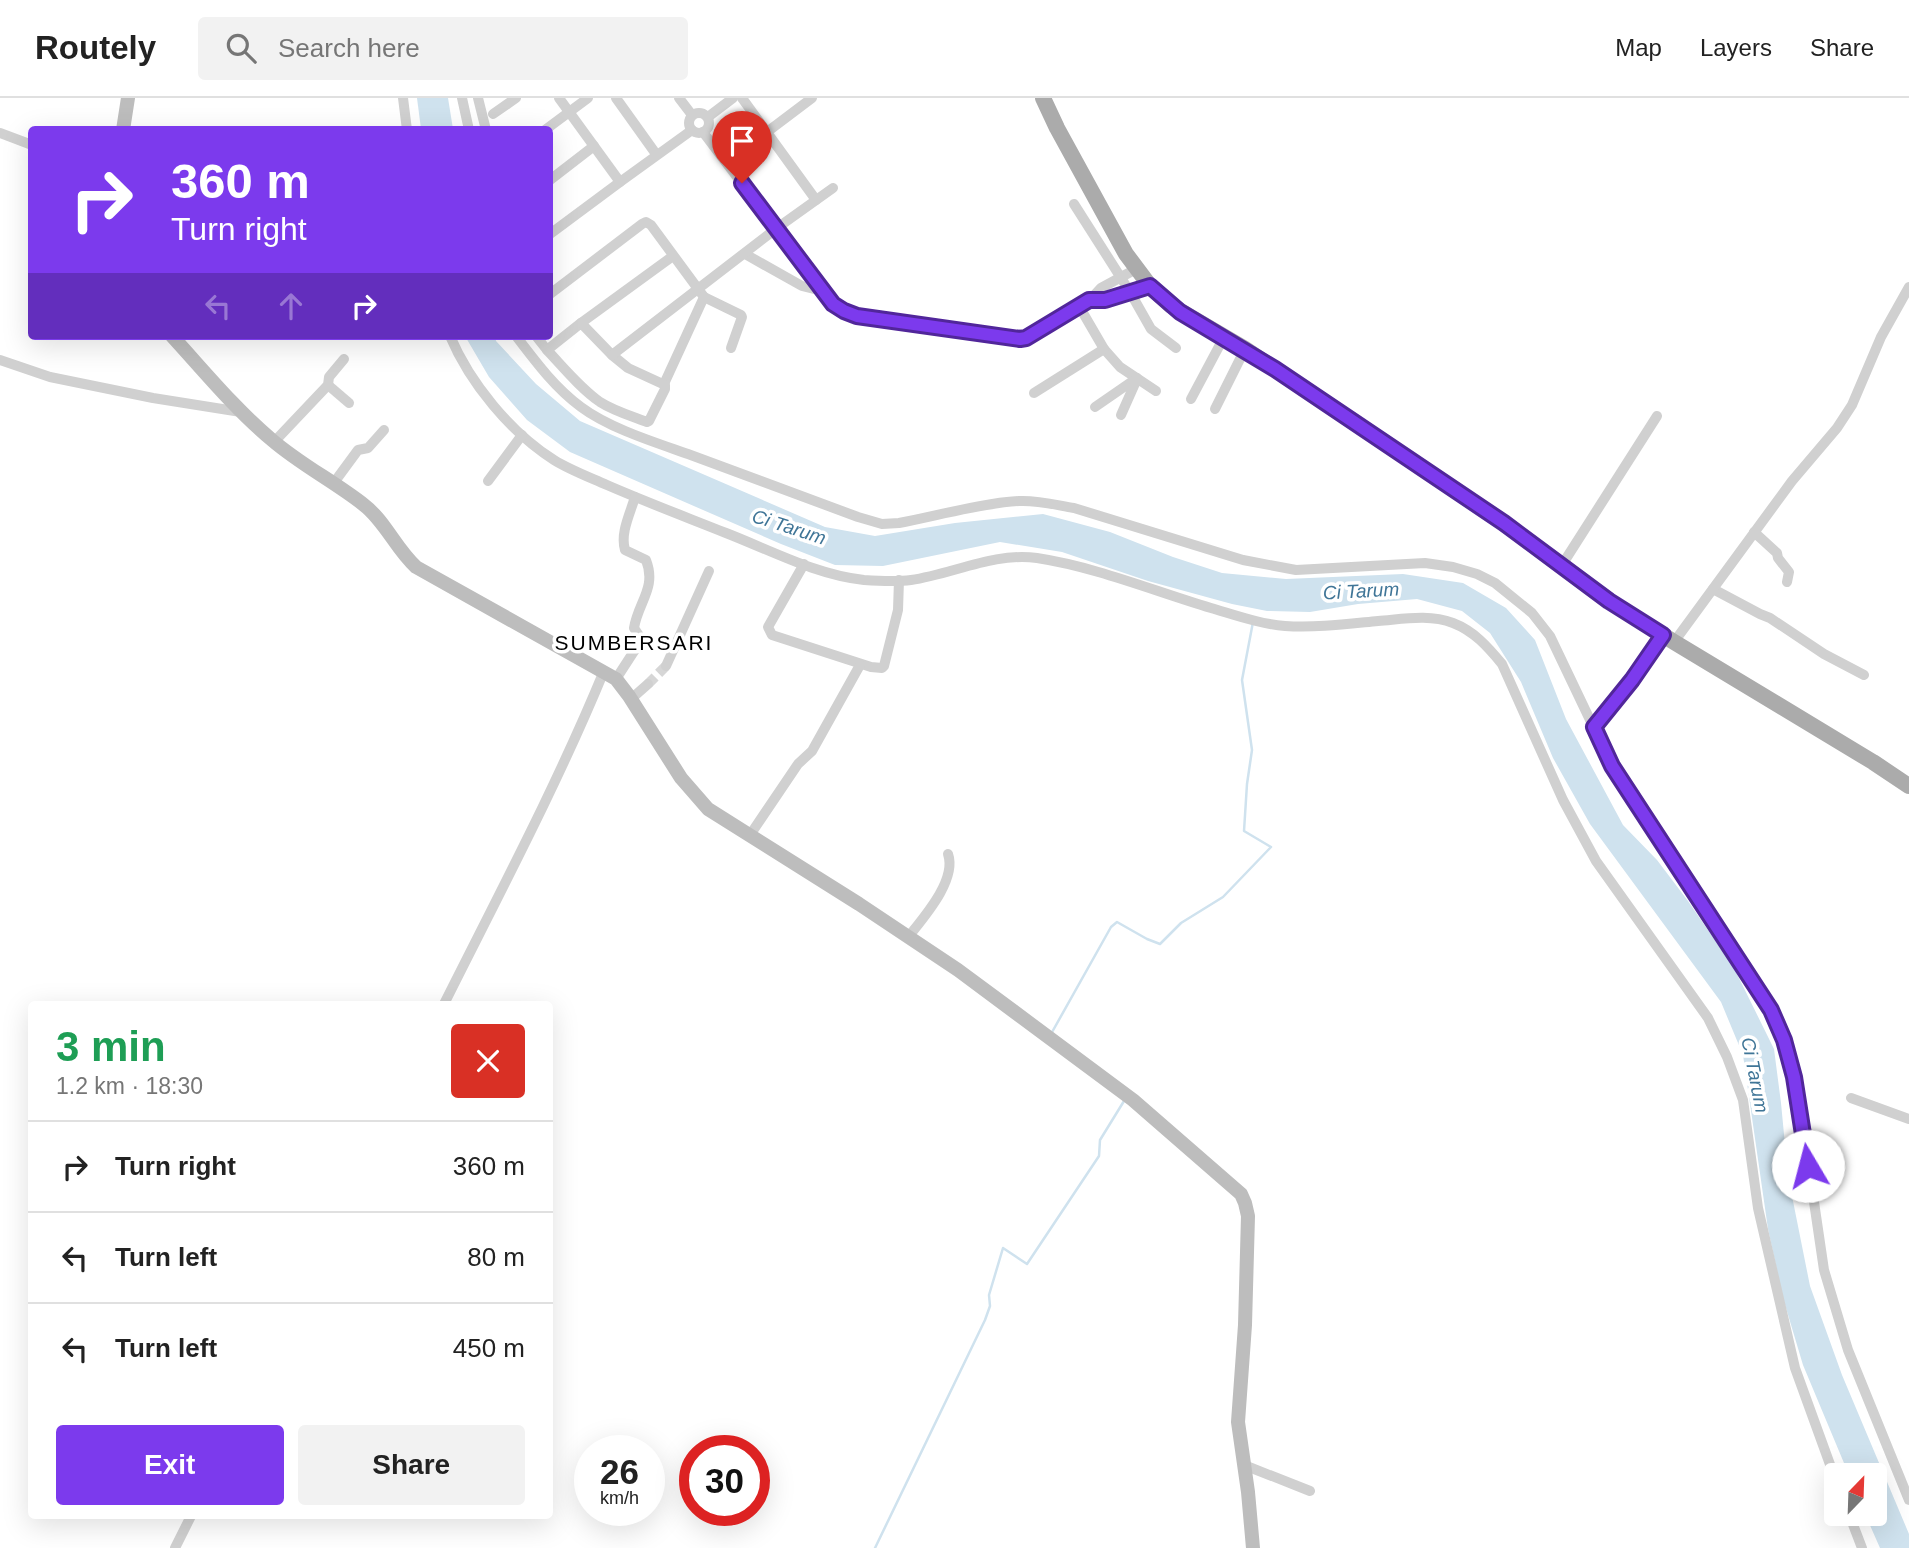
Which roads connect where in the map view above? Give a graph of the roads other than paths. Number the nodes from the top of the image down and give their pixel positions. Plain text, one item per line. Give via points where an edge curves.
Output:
1 (128, 98) edge
2 (402, 98) edge
3 (462, 98) edge
4 (478, 98) edge
5 (516, 98) edge
6 (559, 98) edge
7 (588, 98) edge
8 (615, 98) edge
9 (679, 98) edge
10 (733, 98) edge
11 (742, 98) edge
12 (812, 98) edge
13 (1043, 98) edge
14 (569, 112) junction
15 (493, 114) dead end
16 (692, 115) junction
17 (708, 117) junction
18 (124, 126) edge
19 (406, 126) edge
20 (468, 126) edge
21 (485, 126) edge
22 (550, 126) edge
23 (698, 131) junction
24 (767, 132) junction
25 (0, 133) edge
26 (28, 144) edge
27 (594, 146) junction
28 (656, 154) junction
29 (553, 178) edge
30 (620, 182) junction
31 (833, 188) dead end
32 (816, 200) junction
33 (1074, 204) dead end
34 (777, 228) junction
35 (553, 232) edge
36 (745, 254) junction
37 (673, 256) junction
38 (1136, 269) junction
39 (1121, 278) junction
40 (1150, 286) junction
41 (820, 287) junction
42 (1909, 287) edge
43 (553, 292) edge
44 (1130, 292) junction
45 (701, 294) junction
46 (1084, 303) junction
47 (581, 323) junction
48 (1224, 337) junction
49 (176, 340) edge
50 (452, 340) edge
51 (519, 340) edge
52 (539, 340) edge
53 (731, 348) dead end
54 (1176, 348) dead end
55 (1104, 349) junction
56 (1245, 349) junction
57 (547, 350) junction
58 (612, 355) junction
59 (344, 359) dead end
60 (0, 360) edge
61 (1137, 378) junction
62 (328, 384) junction
63 (664, 384) junction
64 (1156, 391) dead end
65 (1034, 393) dead end
66 (1191, 399) dead end
67 (349, 403) dead end
68 (1095, 407) dead end
69 (1215, 409) dead end
70 (242, 412) junction
71 (1121, 415) dead end
72 (1657, 416) dead end
73 (384, 430) dead end
74 (522, 435) junction
75 (274, 442) junction
76 (488, 481) dead end
77 (333, 484) junction
78 (635, 497) junction
79 (1754, 532) junction
80 (798, 562) junction
81 (1562, 565) junction
82 (709, 571) dead end
83 (900, 580) junction
84 (1787, 582) dead end
85 (1713, 589) junction
86 (1669, 639) junction
87 (860, 665) junction
88 (666, 667) tunnel mouth
89 (610, 675) junction
90 (1864, 675) dead end
91 (649, 684) tunnel mouth
92 (631, 699) junction
93 (1594, 727) junction
94 (1909, 786) edge
95 (750, 835) junction
96 (948, 854) dead end
97 (909, 936) junction
98 (445, 1001) edge
99 (1851, 1098) dead end
100 (1909, 1119) edge
101 (1829, 1463) edge
102 (1244, 1465) junction
103 (1310, 1491) dead end
104 (1909, 1500) edge
105 (190, 1519) edge
106 (1854, 1526) edge
107 (175, 1548) edge
108 (1253, 1548) edge
109 (1862, 1548) edge

1 - 18 street
2 - 19 street
3 - 20 street
4 - 21 street
5 - 15 street
6 - 14 street
7 - 14 street
8 - 28 street
9 - 16 street
10 - 17 street
11 - 24 street
12 - 24 street
13 - 38 main road
14 - 22 street
14 - 27 street
16 - 17 street
16 - 23 street via 689,122
17 - 23 street via 709,124
23 - 28 street
23 - 34 street
24 - 32 street
25 - 26 street
27 - 29 street
27 - 30 street
28 - 30 street
30 - 35 street
31 - 32 street
32 - 34 street
33 - 39 street
34 - 36 street
34 - 41 street
36 - 41 street via 802,286
36 - 45 street
37 - 43 street via 646,222
37 - 45 street
37 - 47 street
38 - 39 street
38 - 40 main road
39 - 44 street
39 - 46 street
40 - 44 street
40 - 48 main road via 1180,312
41 - 46 street via 833,304 857,316 1015,340
42 - 79 street via 1852,405
44 - 46 street
44 - 54 street via 1151,329
45 - 53 street via 741,315
45 - 58 street
45 - 63 street
46 - 55 street
47 - 57 street
47 - 58 street
48 - 56 main road
48 - 66 street
49 - 70 street
50 - 74 street via 478,387
51 - 93 street via 570,398 602,420 882,524 1022,501 1074,508 1271,567 1296,570 1425,563 1478,574 1542,624
52 - 57 street
55 - 61 street
55 - 65 street
56 - 69 street
56 - 81 main road
57 - 63 street via 599,401 647,422
58 - 63 street via 628,368
59 - 62 street
60 - 70 street via 50,377
61 - 64 street
61 - 68 street
61 - 71 street
62 - 67 street
62 - 75 street
70 - 75 street
72 - 81 street
73 - 77 street via 369,448 358,450
74 - 76 street
74 - 78 street via 554,460
75 - 77 street
77 - 89 street via 378,519 416,567
78 - 80 street
78 - 89 street via 623,545 646,560 650,582 634,628 640,642
79 - 84 street via 1777,553 1789,572
79 - 85 street
80 - 83 street via 865,580
80 - 87 street via 769,632
81 - 86 main road
82 - 88 street
83 - 87 street via 898,610 883,667
83 - 101 street via 998,559 1036,558 1251,620 1323,626 1434,618 1455,624 1487,646 1502,664 1563,800 1596,861 1708,1018 1727,1057 1743,1100 1758,1208 1795,1368
85 - 86 street
85 - 90 street
86 - 93 street
86 - 94 main road
87 - 95 street via 812,751 797,764
89 - 92 street
89 - 98 street
91 - 92 street
92 - 95 street via 697,798
93 - 104 street via 1612,766 1771,1010 1784,1040 1799,1100 1824,1270 1847,1350
95 - 97 street
96 - 97 street via 949,874 942,890
97 - 102 street via 1133,1100 1241,1194 1248,1216 1238,1422
99 - 100 street
102 - 103 street
102 - 108 street
105 - 107 street
106 - 109 street

